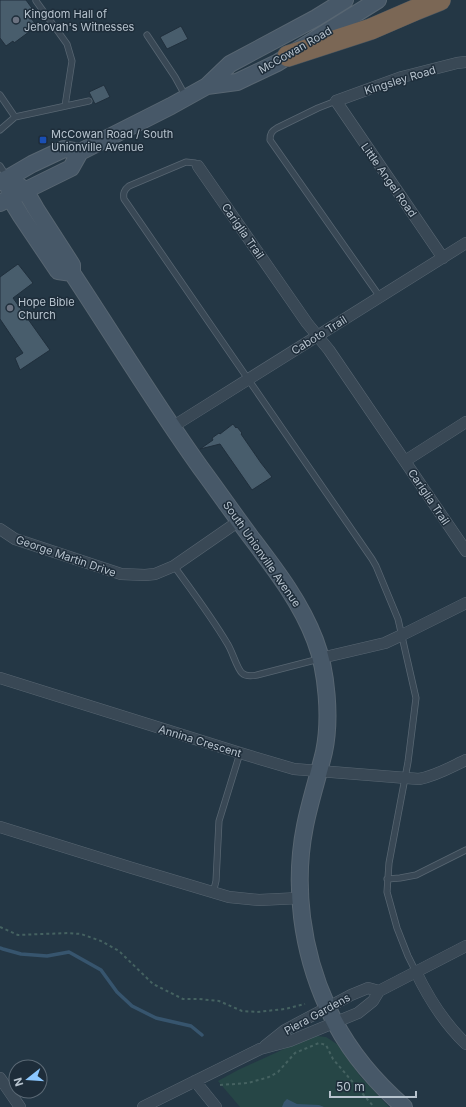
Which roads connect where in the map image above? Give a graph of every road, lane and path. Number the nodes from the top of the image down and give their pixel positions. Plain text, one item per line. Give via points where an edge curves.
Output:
1 (345, 0) edge
2 (378, 0) edge
3 (440, 0) edge
4 (36, 1) edge
5 (147, 35) dead end
6 (288, 56) junction
7 (466, 62) edge
8 (207, 86) junction
9 (0, 95) edge
10 (186, 98) junction
11 (89, 101) dead end
12 (336, 101) junction
13 (64, 106) junction
14 (15, 117) junction
15 (0, 130) edge
16 (80, 152) junction
17 (198, 166) joint
18 (3, 175) edge
19 (25, 190) junction
20 (5, 200) edge
21 (466, 243) edge
22 (443, 258) junction
23 (72, 273) junction
24 (380, 297) junction
25 (317, 336) junction
26 (248, 380) junction
27 (466, 422) edge
28 (172, 427) junction
29 (404, 461) junction
30 (239, 521) junction
31 (0, 530) edge
32 (466, 551) edge
33 (174, 566) junction
34 (466, 603) edge
35 (402, 635) junction
36 (321, 658) junction
37 (0, 678) edge
38 (240, 753) junction
39 (466, 760) edge
40 (319, 771) junction
41 (405, 778) junction
42 (0, 827) edge
43 (466, 850) edge
44 (387, 879) junction
45 (213, 893) junction
46 (300, 898) junction
47 (0, 927) edge
48 (466, 946) edge
49 (416, 972) junction
50 (379, 992) junction
51 (305, 1004) dead end
52 (327, 1007) junction
53 (335, 1022) junction
54 (466, 1044) edge
55 (260, 1049) junction
56 (0, 1078) edge
57 (195, 1081) junction
58 (220, 1085) dead end
59 (20, 1107) edge
60 (143, 1107) edge
61 (216, 1107) edge
62 (374, 1107) edge
63 (404, 1107) edge

1 - 8 street, McCowan Road via 230,64
2 - 6 street, McCowan Road
3 - 6 highway via 371,29
4 - 13 lane via 67,44 72,61
5 - 10 lane
6 - 8 street, McCowan Road via 237,82
7 - 12 street, Kingsley Road via 402,77
8 - 10 street, McCowan Road
9 - 14 lane
10 - 16 street, McCowan Road
11 - 13 lane
12 - 22 street, Little Angel Road
12 - 24 lane via 277,128 272,131 270,140
13 - 14 lane
14 - 15 lane
16 - 18 street via 64,149
16 - 19 street via 71,168
17 - 25 street, Cariglia Trail
17 - 26 lane, Cariglia Trail via 186,162 129,186 123,194 124,199
18 - 19 street, South Unionville Avenue
18 - 20 street
19 - 20 street
19 - 23 street, South Unionville Avenue via 72,265
20 - 23 street via 21,216 58,271
21 - 22 street, Caboto Trail
22 - 24 street, Caboto Trail
23 - 28 street, South Unionville Avenue
24 - 25 street, Caboto Trail
25 - 26 street, Caboto Trail
25 - 29 street, Cariglia Trail
26 - 28 street, Caboto Trail
26 - 35 lane via 376,566
27 - 29 street
28 - 30 street, South Unionville Avenue
29 - 32 street, Cariglia Trail
30 - 33 street, George Martin Drive
30 - 36 street, South Unionville Avenue via 298,602
31 - 33 street, George Martin Drive via 15,539 121,574 155,574
33 - 36 lane via 219,630 244,675 257,675
34 - 35 street
35 - 36 street via 385,643
35 - 41 lane via 416,698
36 - 40 street, South Unionville Avenue via 327,702 324,747
37 - 38 street, Annina Crescent
38 - 40 street, Annina Crescent via 294,769
38 - 45 lane via 219,821
39 - 41 street, Annina Crescent via 428,777
40 - 41 street, Annina Crescent
40 - 46 street, South Unionville Avenue via 303,834
41 - 44 lane
42 - 45 street
43 - 44 lane via 416,875
44 - 49 lane via 387,892 397,928
45 - 46 street via 259,900
46 - 52 street, South Unionville Avenue via 308,949
47 - 51 path via 18,934 81,934 119,951 153,984 183,999 219,1001 242,1011 257,1012
48 - 49 street, Piera Gardens
49 - 50 street, Piera Gardens
49 - 54 street via 442,1017
50 - 52 street, Piera Gardens via 368,988
50 - 53 street, Piera Gardens via 373,1001 358,1013
52 - 53 street, South Unionville Avenue
52 - 55 street, Piera Gardens via 286,1030
53 - 55 street, Piera Gardens via 290,1041
53 - 63 street, South Unionville Avenue via 363,1064
55 - 57 street, Piera Gardens
56 - 59 street
57 - 60 street, Piera Gardens
57 - 61 street
58 - 62 path via 248,1083 269,1077 278,1072 295,1053 319,1043 326,1045 333,1059

